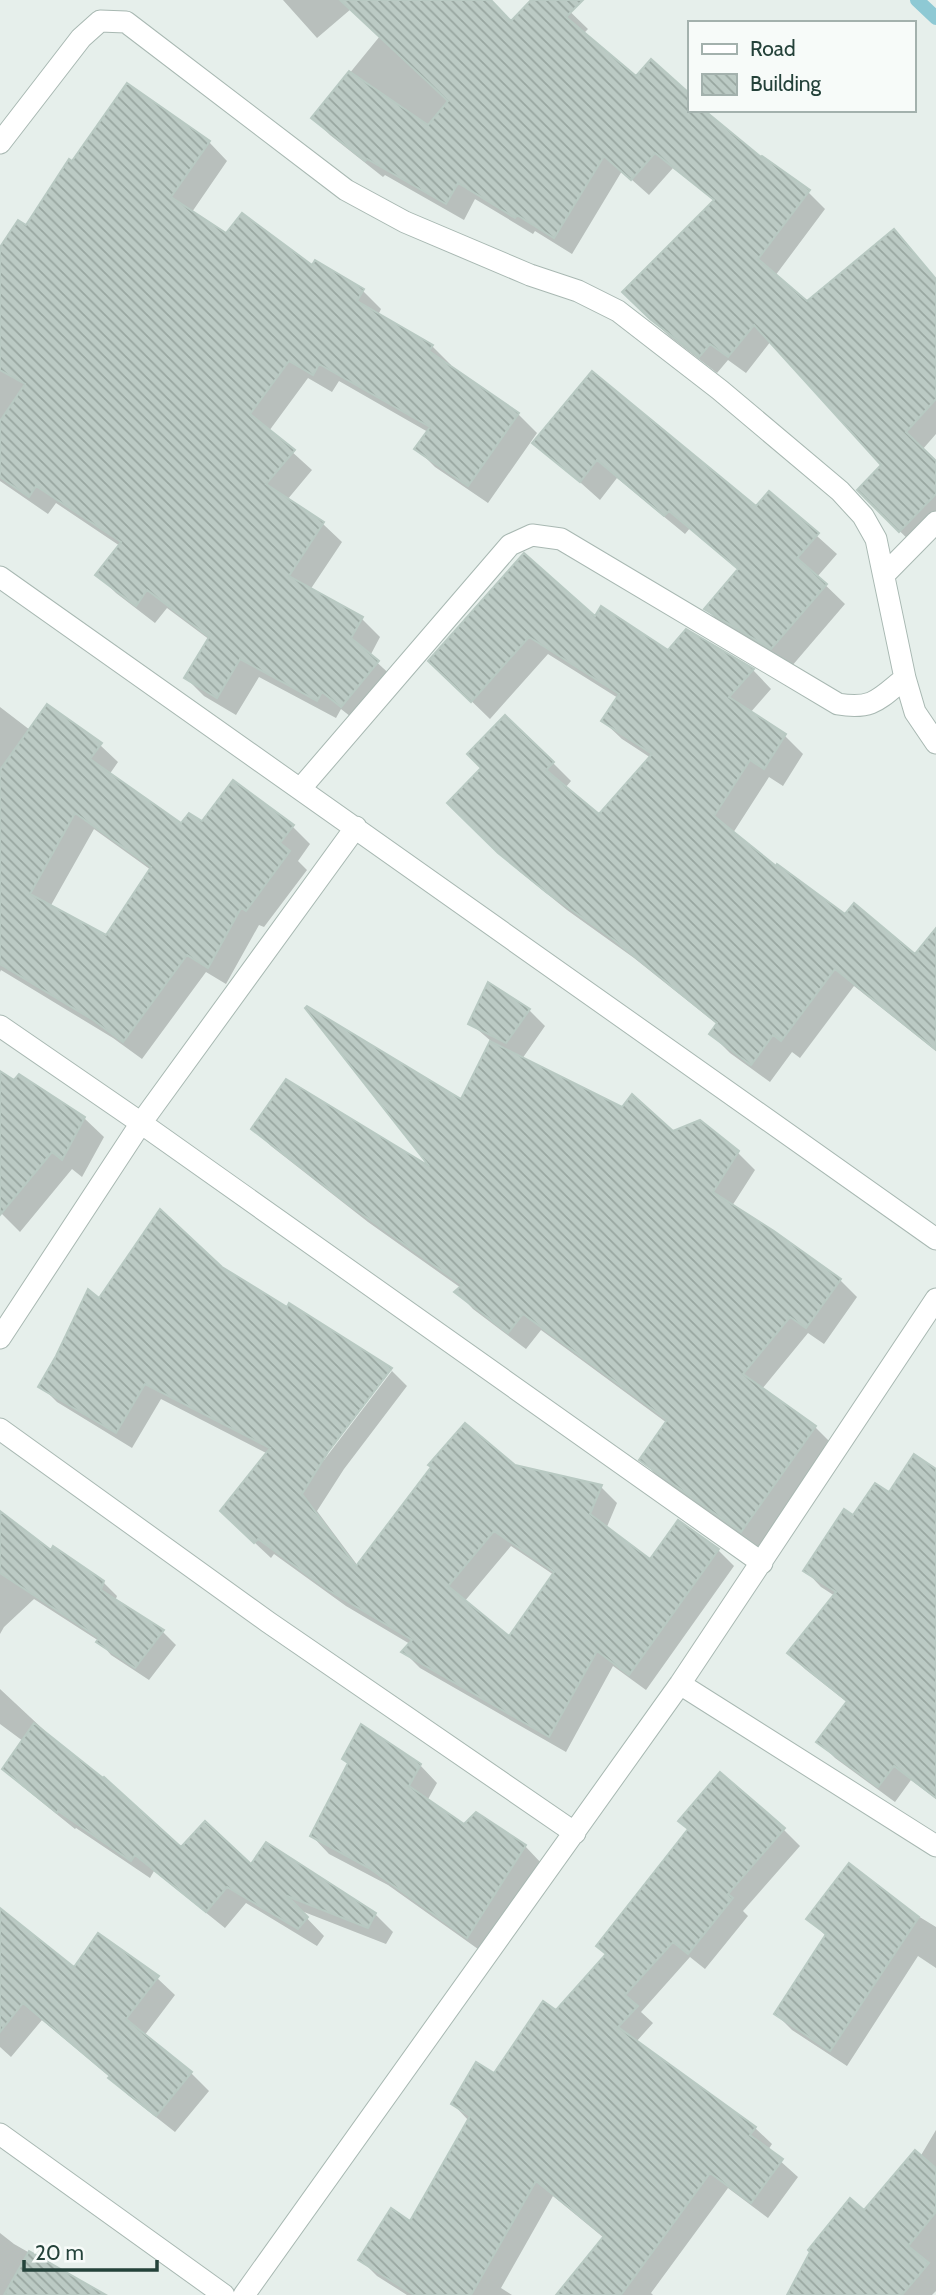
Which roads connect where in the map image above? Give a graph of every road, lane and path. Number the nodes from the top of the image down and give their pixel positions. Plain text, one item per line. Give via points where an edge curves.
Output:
1 (0, 143) edge
2 (936, 522) edge
3 (884, 575) junction
4 (0, 577) edge
5 (905, 678) junction
6 (936, 743) edge
7 (301, 788) junction
8 (356, 827) junction
9 (0, 1026) edge
10 (141, 1123) junction
11 (936, 1240) edge
12 (936, 1299) edge
13 (0, 1338) edge
14 (0, 1429) edge
15 (762, 1563) junction
16 (680, 1684) junction
17 (575, 1833) junction
18 (936, 1846) edge
19 (0, 2134) edge
20 (223, 2295) edge
21 (244, 2295) edge

1 - 3 street via 80,38 100,21 126,22 346,190 405,222 618,311 840,491 876,539
2 - 3 street
3 - 5 street
4 - 7 street
5 - 6 street via 915,712
5 - 7 street via 873,704 838,704 561,539 532,535 510,545
7 - 8 street
8 - 10 street
8 - 11 street
9 - 10 street
10 - 13 street
10 - 15 street
12 - 15 street
14 - 17 street via 268,1622
15 - 16 street
16 - 17 street
16 - 18 street
17 - 21 street
19 - 20 street

